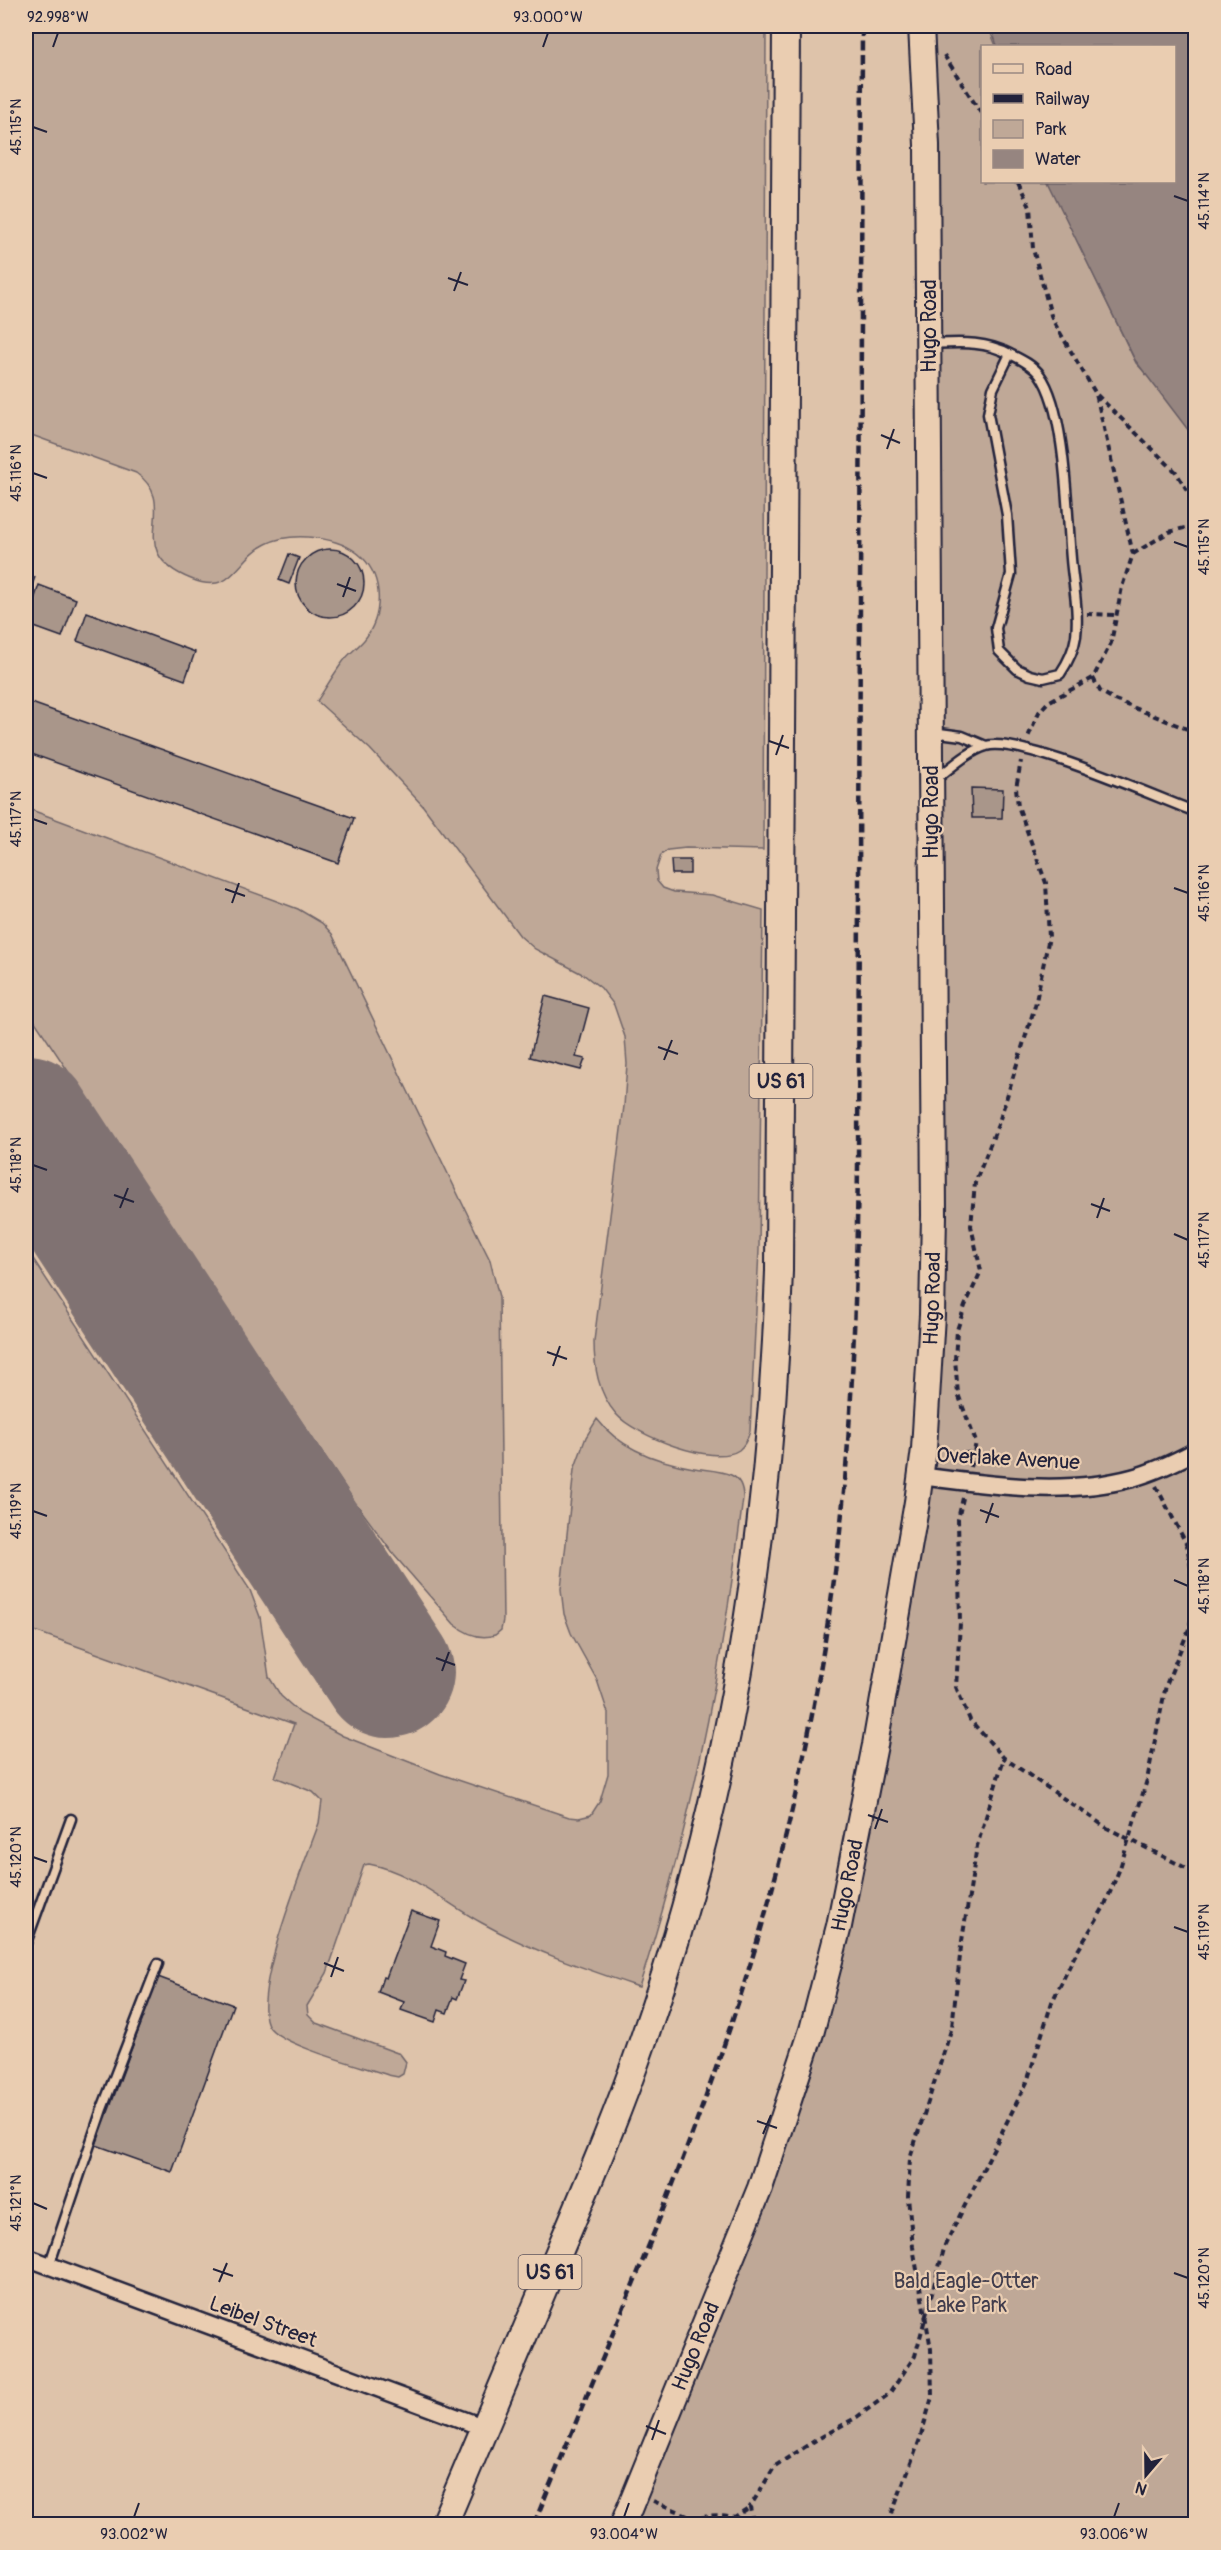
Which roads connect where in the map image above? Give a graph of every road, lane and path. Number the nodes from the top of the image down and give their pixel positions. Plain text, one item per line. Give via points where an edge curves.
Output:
1 (786, 26) edge
2 (921, 26) edge
3 (943, 54) dead end
4 (981, 113) edge
5 (1018, 183) edge
6 (929, 344) junction
7 (1010, 354) junction
8 (1096, 394) junction
9 (1196, 505) edge
10 (1196, 525) edge
11 (1133, 554) junction
12 (1077, 615) junction
13 (1116, 615) junction
14 (1093, 678) junction
15 (1187, 729) dead end
16 (931, 732) junction
17 (986, 746) junction
18 (1023, 748) junction
19 (932, 783) junction
20 (1196, 812) edge
21 (1196, 1451) edge
22 (974, 1452) junction
23 (1150, 1472) junction
24 (920, 1476) junction
25 (966, 1481) junction
26 (1196, 1598) edge
27 (1004, 1758) junction
28 (71, 1819) dead end
29 (1129, 1840) junction
30 (1196, 1873) edge
31 (26, 1943) edge
32 (158, 1964) dead end
33 (26, 2257) edge
34 (49, 2266) junction
35 (927, 2314) junction
36 (485, 2428) junction
37 (635, 2494) junction
38 (750, 2507) junction
39 (733, 2518) junction
40 (697, 2519) junction
41 (753, 2521) junction
42 (444, 2524) edge
43 (623, 2524) edge
44 (693, 2524) edge
45 (765, 2524) edge
46 (888, 2524) edge

1 - 36 main road, US 61 via 780,1227 773,1400 762,1514 723,1752 664,1978 609,2132
2 - 6 street, Hugo Road via 927,145
3 - 4 path
5 - 8 path via 1030,207 1034,249 1052,319
6 - 7 lane via 971,342 995,346
6 - 16 street, Hugo Road
7 - 12 lane via 1040,374 1054,407 1066,486
7 - 12 lane via 993,389 988,414 1007,516 1011,574 996,628 999,651 1017,669 1030,675 1043,678 1060,674 1070,660
8 - 9 path via 1176,472
8 - 11 path
10 - 11 path via 1169,532
11 - 13 path
12 - 13 path
13 - 14 path via 1111,643
14 - 15 path via 1100,691 1115,700
14 - 18 path via 1048,702 1039,711
16 - 17 lane via 962,736
16 - 19 street, Hugo Road
17 - 18 lane
17 - 19 lane via 960,760
18 - 20 lane
18 - 22 path via 1016,788 1018,806 1046,883 1048,937 1032,1017 975,1183 971,1226 981,1271 957,1330 955,1359 958,1394 976,1442
19 - 24 street, Hugo Road via 934,1215 932,1315
21 - 23 street, Overlake Avenue
22 - 24 path via 936,1460
22 - 25 path
23 - 25 street, Overlake Avenue via 1099,1485 1061,1488
23 - 26 path via 1187,1545
24 - 25 street, Overlake Avenue
24 - 37 street, Hugo Road via 875,1745 839,1926 812,2030 760,2188
25 - 27 path via 958,1519 960,1623 956,1687 970,1720
26 - 29 path via 1189,1629 1166,1685 1147,1780
27 - 29 path
27 - 35 path via 977,1846 952,2027 910,2158 908,2197 913,2247
28 - 31 lane
29 - 30 path
29 - 35 path via 1104,1907 1052,2002 1027,2082 945,2245
32 - 34 lane via 102,2109
33 - 34 street, Leibel Street
34 - 36 street, Leibel Street
35 - 38 path via 915,2356 889,2394 775,2466
35 - 46 path via 932,2397
36 - 42 main road, US 61
37 - 40 path
37 - 43 street, Hugo Road
38 - 39 path
38 - 41 path
39 - 40 path via 713,2515
39 - 41 path
40 - 44 path
41 - 45 path

